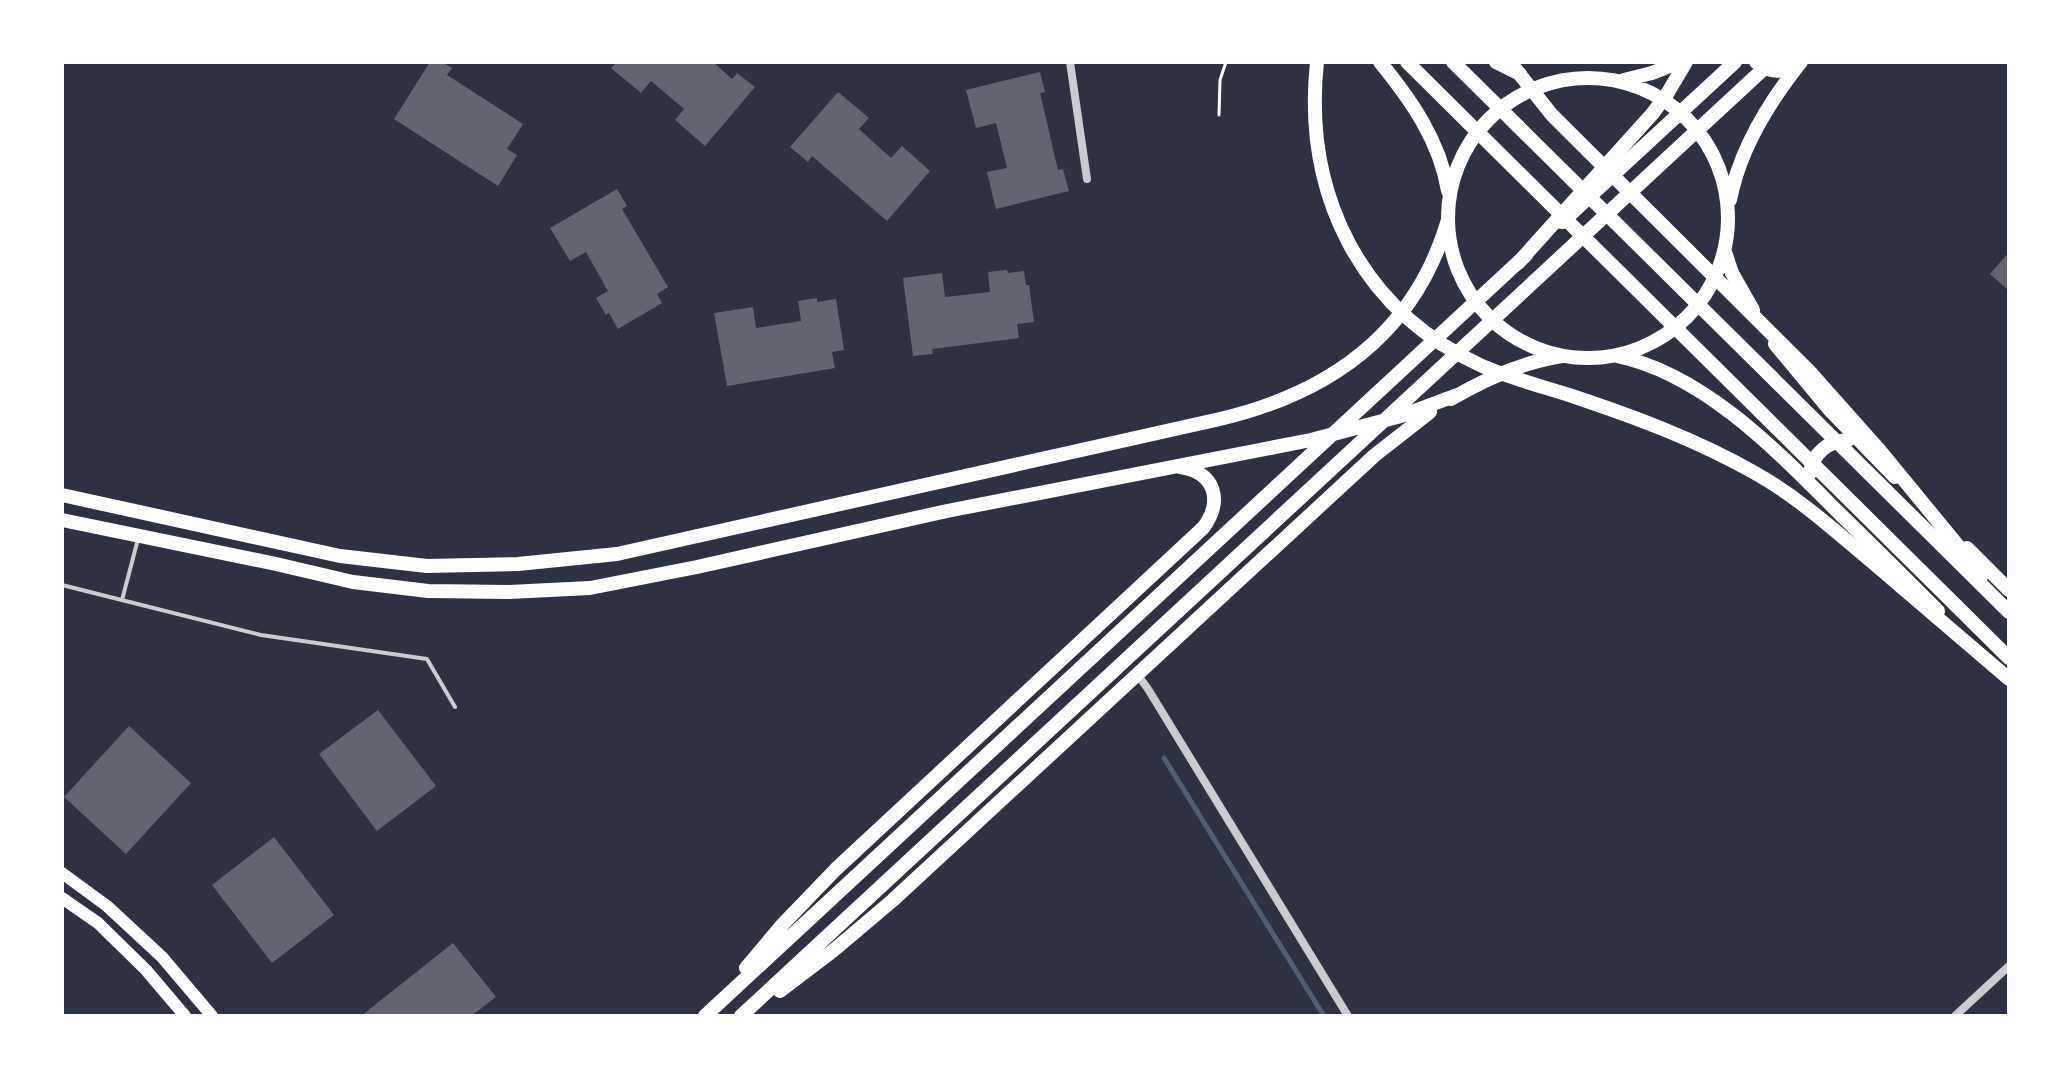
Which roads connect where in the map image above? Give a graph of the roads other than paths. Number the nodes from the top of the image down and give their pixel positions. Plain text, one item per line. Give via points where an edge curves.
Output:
1 (1070, 62) edge
2 (1317, 62) edge
3 (1380, 62) edge
4 (1407, 62) edge
5 (1453, 62) edge
6 (1496, 62) edge
7 (1510, 62) edge
8 (1683, 62) edge
9 (1735, 62) edge
10 (1756, 62) edge
11 (1771, 62) edge
12 (1801, 62) edge
13 (1617, 81) junction
14 (1555, 82) junction
15 (1087, 179) dead end
16 (1449, 200) junction
17 (1729, 212) junction
18 (1448, 220) junction
19 (1725, 252) junction
20 (1518, 263) junction
21 (1562, 356) junction
22 (1617, 356) junction
23 (1457, 395) junction
24 (1863, 445) junction
25 (1172, 467) junction
26 (1818, 491) junction
27 (62, 495) edge
28 (62, 520) edge
29 (139, 537) junction
30 (1173, 557) junction
31 (62, 585) edge
32 (2009, 590) edge
33 (122, 600) junction
34 (1216, 601) junction
35 (2009, 611) edge
36 (2009, 658) edge
37 (1137, 674) junction
38 (2009, 680) edge
39 (455, 707) dead end
40 (62, 873) edge
41 (62, 898) edge
42 (2009, 966) edge
43 (719, 1004) junction
44 (185, 1016) edge
45 (212, 1016) edge
46 (705, 1016) edge
47 (742, 1016) edge
48 (1348, 1016) edge
49 (1955, 1016) edge

1 - 15 street
2 - 38 main road via 1318,146 1337,220 1371,279 1415,324 1481,365 1652,425 1757,474 1810,510
3 - 16 main road via 1428,132 1443,167
4 - 36 main road
5 - 35 main road
6 - 14 main road
7 - 35 main road via 1552,115 1809,371
8 - 13 main road
8 - 20 main road via 1653,113
9 - 20 main road
10 - 12 main road via 1780,71
11 - 47 main road
12 - 17 main road via 1753,134
13 - 14 main road
13 - 17 main road via 1657,95 1690,120 1714,154
14 - 16 main road via 1516,98 1484,125 1461,159
16 - 18 main road
17 - 19 main road
18 - 21 main road via 1462,281 1483,311 1526,345
18 - 27 main road via 1425,277 1385,331 1335,373 1283,400 1247,413 617,554 427,566 340,556
19 - 22 main road via 1710,288 1685,320 1653,343
19 - 24 main road via 1766,330
20 - 43 main road
21 - 22 main road
21 - 23 main road via 1511,370
22 - 26 main road via 1646,363 1704,395
23 - 25 main road via 1345,432
23 - 34 main road via 1388,443
24 - 26 main road via 1841,440 1820,452 1810,473
24 - 32 main road
25 - 29 main road via 590,588 428,591 353,582
25 - 30 main road via 1204,476 1215,502 1203,528
26 - 38 main road
28 - 29 main road
29 - 33 lane
30 - 34 main road via 1194,555 1212,567 1220,586
30 - 43 main road via 822,883
31 - 33 lane
33 - 39 lane via 261,635 427,659
34 - 37 main road
37 - 47 main road via 886,907
37 - 48 street
40 - 45 main road via 162,957
41 - 44 main road via 98,923
42 - 49 street
43 - 46 main road

